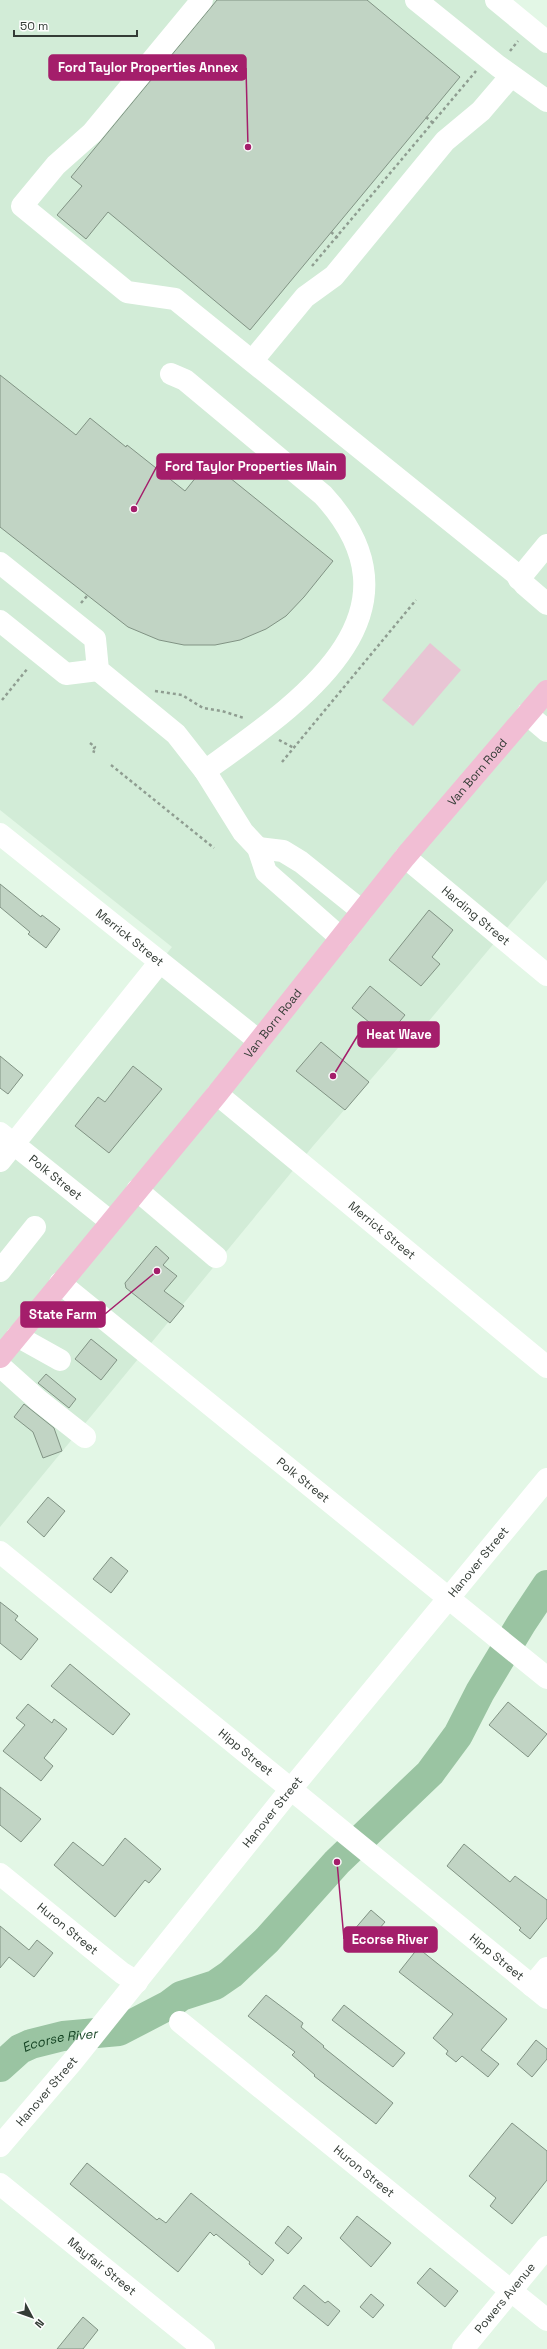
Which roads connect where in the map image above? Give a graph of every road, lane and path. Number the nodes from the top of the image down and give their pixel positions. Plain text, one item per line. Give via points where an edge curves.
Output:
1 (202, 0) edge
2 (416, 0) edge
3 (496, 0) edge
4 (523, 35) dead end
5 (547, 42) edge
6 (509, 52) dead end
7 (479, 67) dead end
8 (511, 76) junction
9 (547, 101) edge
10 (426, 117) dead end
11 (433, 123) junction
12 (331, 232) dead end
13 (338, 238) junction
14 (309, 269) dead end
15 (253, 360) junction
16 (171, 374) dead end
17 (547, 545) edge
18 (0, 564) edge
19 (519, 579) junction
20 (416, 600) dead end
21 (547, 604) edge
22 (0, 621) edge
23 (98, 670) junction
24 (151, 689) dead end
25 (547, 691) edge
26 (527, 714) junction
27 (247, 719) dead end
28 (547, 731) edge
29 (274, 739) dead end
30 (90, 743) dead end
31 (294, 748) junction
32 (95, 752) dead end
33 (282, 762) dead end
34 (111, 765) dead end
35 (205, 771) junction
36 (0, 834) edge
37 (214, 848) dead end
38 (258, 848) junction
39 (405, 857) junction
40 (362, 911) junction
41 (342, 938) junction
42 (160, 962) junction
43 (547, 975) edge
44 (259, 1041) junction
45 (217, 1094) junction
46 (7, 1138) edge
47 (0, 1161) edge
48 (137, 1190) junction
49 (111, 1222) junction
50 (36, 1227) dead end
51 (216, 1257) dead end
52 (0, 1270) edge
53 (60, 1283) junction
54 (17, 1336) junction
55 (0, 1357) edge
56 (60, 1360) dead end
57 (0, 1366) edge
58 (547, 1367) edge
59 (85, 1437) dead end
60 (547, 1479) edge
61 (0, 1552) edge
62 (447, 1597) junction
63 (547, 1678) edge
64 (291, 1789) junction
65 (0, 1874) edge
66 (547, 1968) edge
67 (137, 1982) junction
68 (539, 1992) edge
69 (180, 2022) dead end
70 (0, 2146) edge
71 (0, 2184) edge
72 (547, 2247) edge
73 (511, 2290) junction
74 (547, 2320) edge
75 (204, 2349) edge
76 (463, 2349) edge

1 - 15 street via 92,133 56,166 22,206 127,292 175,299
2 - 8 street
3 - 5 street
4 - 6 path
7 - 11 path
8 - 9 street
8 - 15 street via 481,111 445,141 334,276 305,297
10 - 11 path
11 - 13 path
12 - 13 path
13 - 14 path
15 - 19 street
16 - 35 street via 184,380 336,508 359,549 365,590 361,609 348,642 324,675 292,706
17 - 19 street
18 - 23 street via 95,639
19 - 21 street
20 - 31 path
22 - 23 street via 66,674
23 - 35 street via 176,734
24 - 27 path via 182,695 203,708
25 - 26 main road, Van Born Road
26 - 28 street
26 - 39 main road, Van Born Road
29 - 31 path via 284,741
30 - 32 path via 95,747 92,751
31 - 33 path
34 - 37 path
35 - 38 street via 227,809
36 - 42 street, Merrick Street
38 - 40 street via 283,851 307,866
38 - 41 street via 266,872
39 - 40 main road, Van Born Road
39 - 43 street, Harding Street
40 - 41 main road, Van Born Road
41 - 44 main road, Van Born Road
42 - 44 street, Merrick Street
42 - 46 street
44 - 45 main road, Van Born Road
45 - 48 main road, Van Born Road
45 - 58 street, Merrick Street
46 - 47 street
46 - 49 street, Polk Street
48 - 49 main road, Van Born Road
48 - 51 street
49 - 53 main road, Van Born Road
50 - 52 street
53 - 54 main road, Van Born Road
53 - 62 street, Polk Street
54 - 55 main road, Van Born Road
54 - 56 street
57 - 59 street
60 - 62 street, Hanover Street
61 - 64 street, Hipp Street
62 - 63 street, Polk Street
62 - 64 street, Hanover Street
64 - 67 street, Hanover Street
64 - 68 street, Hipp Street
65 - 67 street, Huron Street via 122,1973
66 - 68 street
67 - 70 street, Hanover Street
69 - 73 street, Huron Street
71 - 75 street, Mayfair Street
72 - 73 street, Powers Avenue
73 - 74 street, Huron Street
73 - 76 street, Powers Avenue

